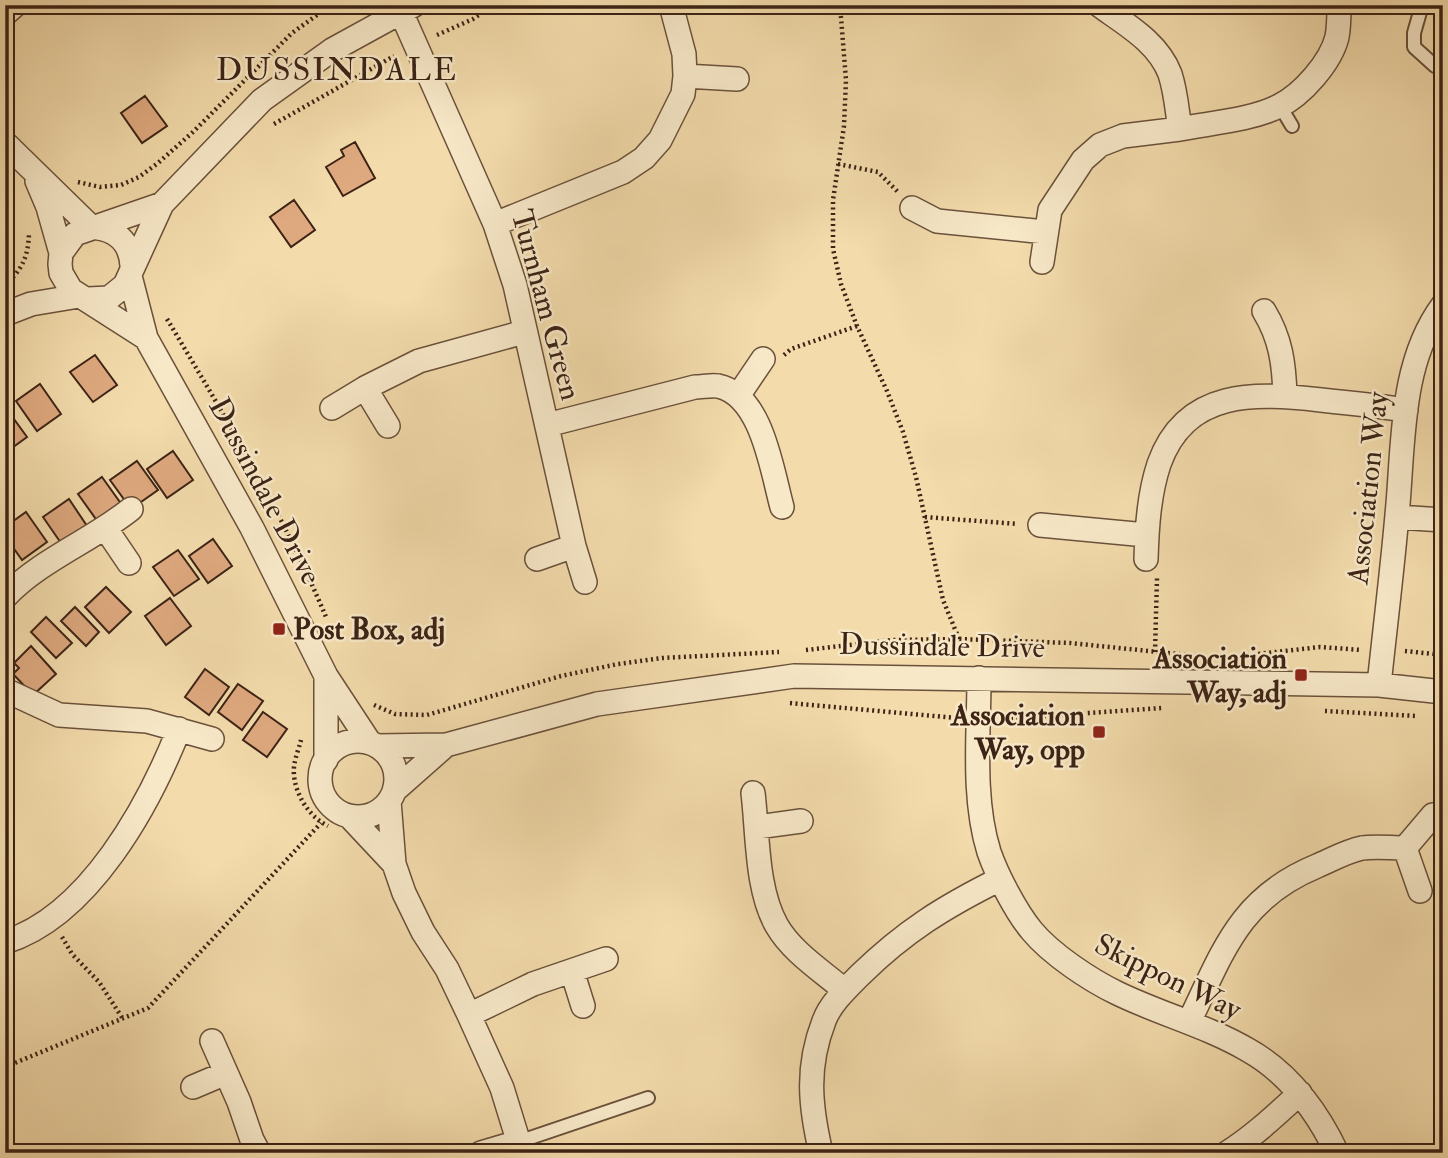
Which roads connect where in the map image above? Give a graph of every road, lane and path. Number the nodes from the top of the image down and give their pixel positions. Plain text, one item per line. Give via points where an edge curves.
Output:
1 (15, 5) edge
2 (331, 5) edge
3 (671, 5) edge
4 (840, 5) edge
5 (1099, 5) edge
6 (1339, 5) edge
7 (1422, 5) edge
8 (407, 8) edge
9 (5, 14) edge
10 (1435, 66) dead end
11 (685, 76) junction
12 (737, 79) dead end
13 (1280, 106) junction
14 (1292, 126) dead end
15 (1180, 129) junction
16 (5, 143) edge
17 (838, 164) junction
18 (33, 172) junction
19 (71, 178) dead end
20 (162, 204) junction
21 (912, 208) joint
22 (495, 224) junction
23 (30, 228) dead end
24 (95, 228) junction
25 (1045, 232) junction
26 (61, 258) junction
27 (1042, 262) dead end
28 (131, 271) junction
29 (5, 285) edge
30 (84, 298) junction
31 (31, 304) junction
32 (1443, 305) edge
33 (1264, 311) dead end
34 (5, 314) edge
35 (857, 326) junction
36 (524, 331) junction
37 (146, 338) junction
38 (763, 359) joint
39 (365, 388) junction
40 (738, 396) junction
41 (1284, 396) junction
42 (332, 408) dead end
43 (1406, 410) junction
44 (547, 425) junction
45 (388, 426) dead end
46 (782, 507) dead end
47 (131, 509) dead end
48 (925, 517) junction
49 (1397, 517) junction
50 (1443, 520) edge
51 (1040, 525) joint
52 (106, 529) junction
53 (1146, 535) junction
54 (574, 545) junction
55 (537, 559) dead end
56 (1146, 559) joint
57 (130, 563) dead end
58 (585, 582) dead end
59 (5, 597) edge
60 (959, 639) junction
61 (1382, 651) junction
62 (782, 652) dead end
63 (794, 652) dead end
64 (1155, 653) junction
65 (1443, 655) edge
66 (1210, 657) dead end
67 (1223, 657) dead end
68 (618, 664) dead end
69 (326, 676) junction
70 (979, 678) junction
71 (1379, 685) junction
72 (5, 690) edge
73 (1443, 692) edge
74 (782, 703) dead end
75 (1171, 707) dead end
76 (1317, 710) dead end
77 (1421, 716) dead end
78 (980, 719) junction
79 (179, 729) junction
80 (302, 736) dead end
81 (212, 739) dead end
82 (373, 745) junction
83 (446, 745) junction
84 (326, 760) junction
85 (753, 793) dead end
86 (392, 796) junction
87 (1433, 815) dead end
88 (801, 821) dead end
89 (321, 823) junction
90 (342, 823) junction
91 (757, 827) junction
92 (1405, 848) junction
93 (394, 864) junction
94 (1000, 879) junction
95 (1420, 891) dead end
96 (51, 918) junction
97 (5, 942) edge
98 (606, 959) dead end
99 (572, 971) junction
100 (844, 990) junction
101 (583, 1006) dead end
102 (470, 1015) junction
103 (123, 1019) junction
104 (1189, 1022) junction
105 (212, 1041) dead end
106 (5, 1067) edge
107 (226, 1073) junction
108 (194, 1087) dead end
109 (1300, 1093) junction
110 (648, 1098) dead end
111 (520, 1148) edge
112 (259, 1153) edge
113 (481, 1153) edge
114 (821, 1153) edge
115 (1227, 1153) edge
116 (1337, 1153) edge

1 - 9 street
2 - 19 path via 292,33 193,132 139,177 100,187
3 - 11 street
4 - 17 path via 846,80
5 - 15 street via 1159,54 1169,73
6 - 13 street via 1337,37 1326,62
7 - 10 lane via 1415,47
8 - 20 street via 332,50 262,100
8 - 22 street, Turnham Green
11 - 12 street
11 - 22 street via 674,116 643,159 623,172
13 - 14 lane
13 - 15 street
15 - 25 street via 1123,136 1100,145 1066,183 1049,210
16 - 18 street, Dussindale Drive
17 - 21 path via 878,172
17 - 35 path via 833,249
18 - 24 street, Dussindale Drive
18 - 26 street, Dussindale Drive
20 - 24 street
20 - 28 street
21 - 25 street via 937,221
22 - 36 street, Turnham Green
23 - 29 path via 22,267
24 - 26 street via 75,234
24 - 28 street, Dussindale Drive via 123,240 132,257
25 - 27 street
26 - 30 street, Dussindale Drive via 66,284
26 - 31 street
28 - 30 street via 118,293 109,298
28 - 37 street, Dussindale Drive
30 - 31 street
30 - 37 street, Dussindale Drive
31 - 34 street
32 - 43 street, Association Way via 1428,324 1416,354
33 - 41 street via 1279,341
35 - 38 path via 791,349 774,365
35 - 48 path via 903,432
36 - 39 street via 419,361
36 - 44 street, Turnham Green
37 - 69 street, Dussindale Drive via 252,528
38 - 40 street
39 - 42 street
39 - 45 street
40 - 44 street via 718,386 695,387
40 - 46 street via 760,429
41 - 43 street
41 - 53 street via 1229,398 1186,421 1160,463
43 - 49 street, Association Way
44 - 54 street, Turnham Green
47 - 52 street
48 - 51 path
48 - 60 path via 943,600
49 - 50 street
49 - 61 street, Association Way
51 - 53 street
52 - 57 street
52 - 59 street via 27,577
53 - 56 street
54 - 55 street
54 - 58 street, Turnham Green
56 - 64 path via 1158,580
60 - 63 path via 893,640
60 - 64 path via 1070,643
61 - 65 path
61 - 67 path via 1320,647
61 - 71 street, Association Way
62 - 68 path
64 - 66 path
69 - 82 street, Dussindale Drive
69 - 84 street, Dussindale Drive
70 - 71 street, Dussindale Drive
70 - 78 street, Skippon Way
70 - 83 street, Dussindale Drive via 794,676 597,705
71 - 73 street, Dussindale Drive
72 - 79 street via 59,715 148,721
74 - 78 path
75 - 78 path
76 - 77 path
78 - 94 street, Skippon Way via 979,797
79 - 81 street
79 - 96 street via 145,804 120,845
80 - 89 path via 294,767 296,788
82 - 83 street, Dussindale Drive
82 - 84 street, Dussindale Drive via 347,743
82 - 86 street, Dussindale Drive via 395,769
83 - 86 street, Dussindale Drive
84 - 90 street, Dussindale Drive via 320,778 324,795
85 - 91 street
86 - 90 street, Dussindale Drive via 371,815
86 - 93 street
87 - 92 street
88 - 91 street
89 - 90 path
89 - 103 path via 148,1008
90 - 93 street
91 - 100 street via 765,900 778,929
92 - 95 street
92 - 104 street via 1360,848 1297,874 1268,893 1229,940
93 - 102 street via 423,932
94 - 100 street via 926,918
94 - 104 street, Skippon Way via 1032,931 1079,973
96 - 97 street
96 - 103 path via 72,954 99,982
98 - 99 street
99 - 101 street
99 - 102 street via 533,984
100 - 114 street via 824,1019 814,1054 810,1093
102 - 111 street via 502,1088
103 - 106 path
104 - 109 street, Skippon Way via 1249,1050
105 - 107 street
107 - 108 street
107 - 112 street
109 - 115 street
109 - 116 street, Skippon Way
110 - 111 lane
111 - 113 street

